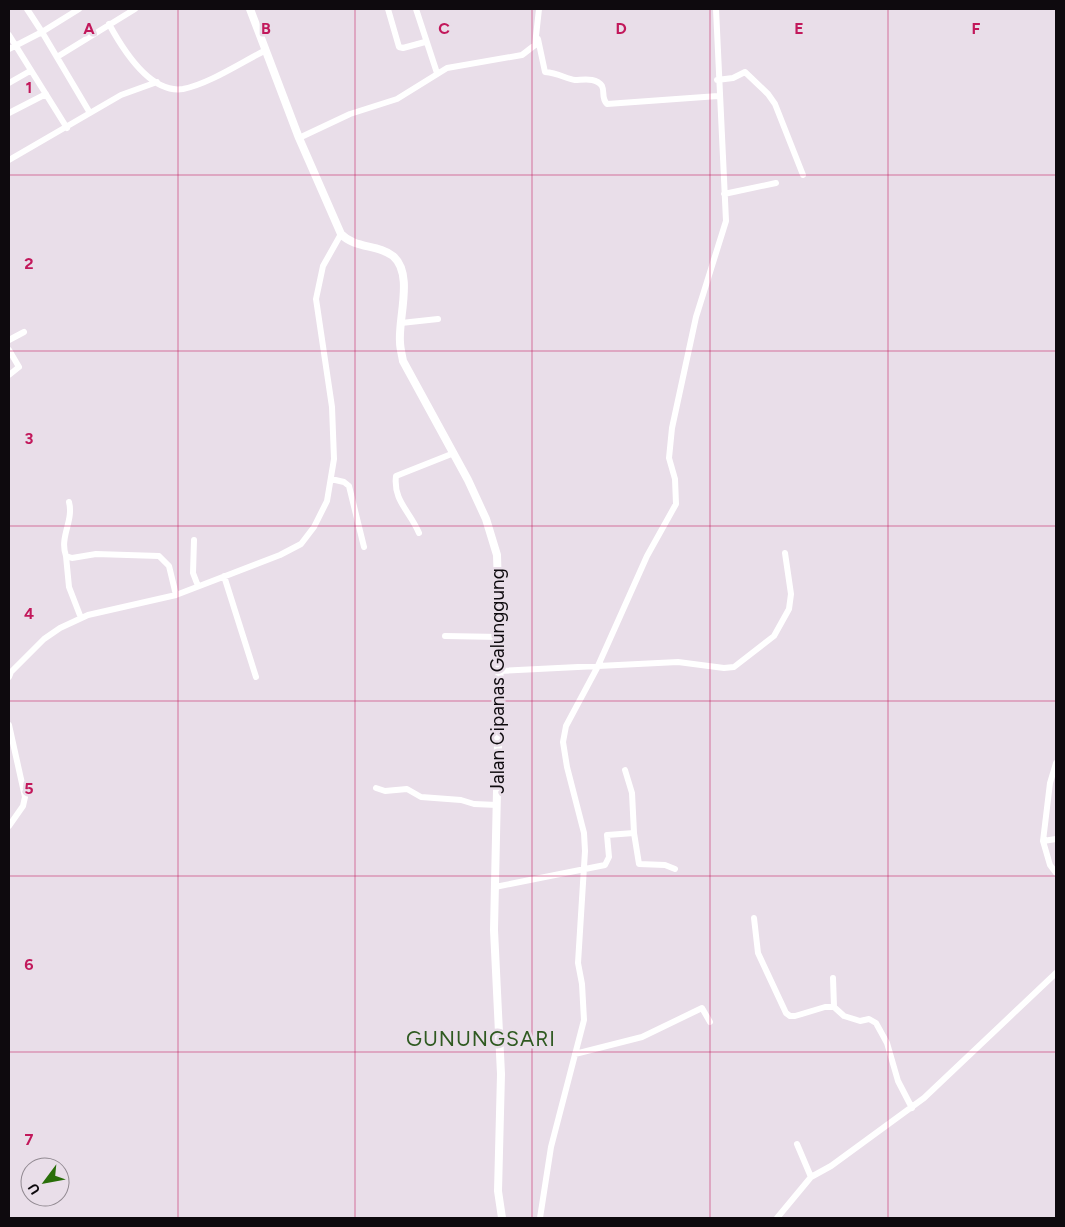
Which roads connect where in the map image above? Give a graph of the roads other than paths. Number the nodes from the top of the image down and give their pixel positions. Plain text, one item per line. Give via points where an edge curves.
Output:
1 (27, 9) edge
2 (79, 9) edge
3 (135, 9) edge
4 (250, 9) edge
5 (388, 9) edge
6 (416, 9) edge
7 (539, 9) edge
8 (716, 9) edge
9 (109, 24) junction
10 (42, 32) junction
11 (537, 32) junction
12 (9, 35) edge
13 (425, 42) junction
14 (12, 47) edge
15 (266, 50) junction
16 (56, 57) junction
17 (30, 71) junction
18 (436, 73) junction
19 (717, 80) junction
20 (156, 82) junction
21 (9, 83) edge
22 (46, 94) junction
23 (718, 96) junction
24 (90, 113) junction
25 (9, 114) edge
26 (67, 128) junction
27 (299, 138) junction
28 (9, 160) edge
29 (803, 175) dead end
30 (776, 183) dead end
31 (724, 194) junction
32 (341, 234) junction
33 (438, 319) dead end
34 (401, 323) junction
35 (24, 332) dead end
36 (9, 340) edge
37 (9, 350) edge
38 (9, 375) edge
39 (450, 454) junction
40 (331, 479) junction
41 (69, 502) dead end
42 (419, 533) dead end
43 (194, 540) dead end
44 (364, 547) dead end
45 (786, 553) dead end
46 (66, 556) junction
47 (224, 576) junction
48 (198, 586) junction
49 (176, 594) junction
50 (81, 618) junction
51 (445, 636) dead end
52 (500, 637) junction
53 (597, 668) junction
54 (500, 671) junction
55 (256, 676) dead end
56 (9, 677) edge
57 (9, 724) edge
58 (1056, 763) edge
59 (624, 770) dead end
60 (376, 788) dead end
61 (496, 805) junction
62 (9, 826) edge
63 (634, 833) junction
64 (1056, 839) edge
65 (1043, 841) junction
66 (676, 869) dead end
67 (584, 870) junction
68 (1056, 873) edge
69 (495, 887) junction
70 (754, 918) dead end
71 (1056, 973) edge
72 (833, 978) dead end
73 (834, 1007) junction
74 (710, 1022) dead end
75 (575, 1054) junction
76 (912, 1108) junction
77 (797, 1144) dead end
78 (811, 1177) junction
79 (502, 1218) edge
80 (540, 1218) edge
81 (777, 1218) edge

1 - 10 street
2 - 10 street
3 - 9 street
4 - 15 street
5 - 13 street via 399,47
6 - 13 street
7 - 11 street
8 - 19 street
9 - 16 street
9 - 20 street via 130,58
10 - 14 street
10 - 16 street
11 - 18 street via 535,45 522,55 479,61
11 - 23 street via 544,71 599,83 607,104
12 - 14 street
13 - 18 street
14 - 17 street
15 - 20 street via 206,81 182,89
15 - 27 street
16 - 24 street
17 - 21 street
17 - 22 street
18 - 27 street via 397,99 350,114
19 - 23 street
19 - 29 street via 734,78 745,72 768,94
20 - 24 street via 122,95
22 - 25 street
22 - 26 street
23 - 31 street
24 - 26 street
26 - 28 street
27 - 32 street
30 - 31 street
31 - 53 street via 726,221 696,318 672,428 669,458 676,504 647,556
32 - 34 street, Jalan Cipanas Galunggung via 354,244 386,252 401,266 404,288
32 - 40 street via 323,266 316,299 332,407 334,460
33 - 34 street
34 - 39 street, Jalan Cipanas Galunggung via 403,361
35 - 36 street
37 - 38 street via 19,367
39 - 42 street via 396,476 396,493
39 - 52 street, Jalan Cipanas Galunggung via 486,519 497,555
40 - 44 street via 348,486
40 - 47 street via 327,501 301,544
41 - 46 street via 71,515 62,546
43 - 48 street via 193,573
45 - 53 street via 791,594 789,609 774,636 738,665 724,668 678,662
46 - 49 street via 159,556 169,566
46 - 50 street via 69,587
47 - 48 street
47 - 55 street
48 - 49 street
49 - 50 street
50 - 56 street via 44,639
51 - 52 street
52 - 54 street, Jalan Cipanas Galunggung
53 - 54 street
53 - 67 street via 566,726 563,742 584,833
54 - 61 street, Jalan Cipanas Galunggung
57 - 62 street via 25,797
58 - 65 street via 1050,783
59 - 63 street via 632,792
60 - 61 street via 385,791 407,789 421,797
61 - 69 street, Jalan Cipanas Galunggung
63 - 66 street via 639,864
63 - 67 street via 607,835 608,862
64 - 65 street
65 - 68 street via 1050,866
67 - 69 street
67 - 75 street via 578,963 584,1020
69 - 79 street, Jalan Cipanas Galunggung via 501,1074 498,1191
70 - 73 street via 758,953 786,1013 795,1016
71 - 76 street
72 - 73 street
73 - 76 street via 844,1016 876,1023
74 - 75 street via 702,1008 642,1037
75 - 80 street via 551,1146
76 - 78 street
77 - 78 street
78 - 81 street

